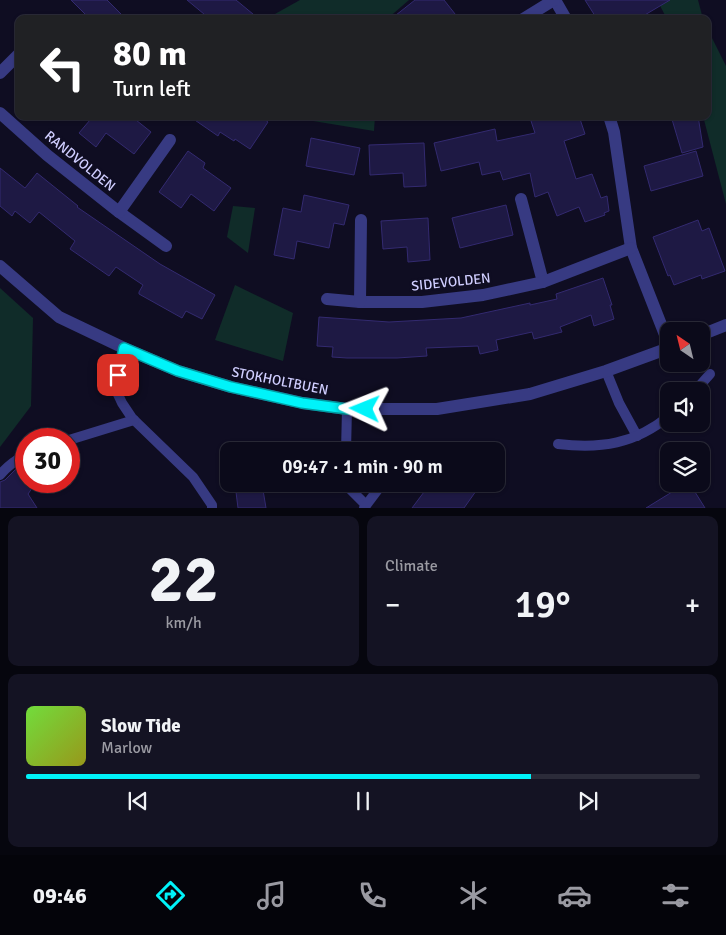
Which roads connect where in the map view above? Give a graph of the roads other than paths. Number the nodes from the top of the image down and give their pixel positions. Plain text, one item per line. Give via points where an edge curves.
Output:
1 (554, 0) edge
2 (530, 15) edge
3 (563, 15) edge
4 (15, 58) edge
5 (0, 73) edge
6 (0, 113) edge
7 (610, 120) edge
8 (170, 140) dead end
9 (521, 199) dead end
10 (119, 212) junction
11 (361, 220) dead end
12 (166, 246) dead end
13 (631, 248) junction
14 (0, 266) edge
15 (543, 282) junction
16 (327, 299) dead end
17 (360, 302) junction
18 (660, 323) edge
19 (726, 325) edge
20 (710, 331) edge
21 (124, 348) junction
22 (660, 350) edge
23 (606, 371) junction
24 (710, 374) dead end
25 (703, 382) edge
26 (347, 409) junction
27 (134, 420) junction
28 (660, 423) edge
29 (638, 436) junction
30 (80, 437) edge
31 (346, 442) edge
32 (558, 444) dead end
33 (15, 461) edge
34 (0, 475) edge
35 (353, 492) edge
36 (376, 492) edge
37 (365, 506) edge
38 (212, 508) edge

1 - 2 street
1 - 3 street
4 - 5 street
6 - 10 street, RANDVOLDEN
7 - 13 street
8 - 10 street, RANDVOLDEN
9 - 15 street
10 - 12 street, RANDVOLDEN
11 - 17 street
13 - 15 street, SIDEVOLDEN
13 - 18 street
14 - 21 street, STOKHOLTBUEN via 59,317
15 - 17 street, SIDEVOLDEN via 483,295 422,302
16 - 17 street, SIDEVOLDEN
19 - 20 street
21 - 26 street, STOKHOLTBUEN via 178,371 231,387
21 - 27 lane via 115,388
22 - 23 street, STOKHOLTBUEN
23 - 26 street, STOKHOLTBUEN via 530,394 437,409
23 - 29 lane
24 - 25 lane
26 - 31 lane
27 - 30 lane
27 - 38 lane via 193,477
28 - 29 lane
29 - 32 lane via 598,446
33 - 34 lane
35 - 37 lane
36 - 37 lane

